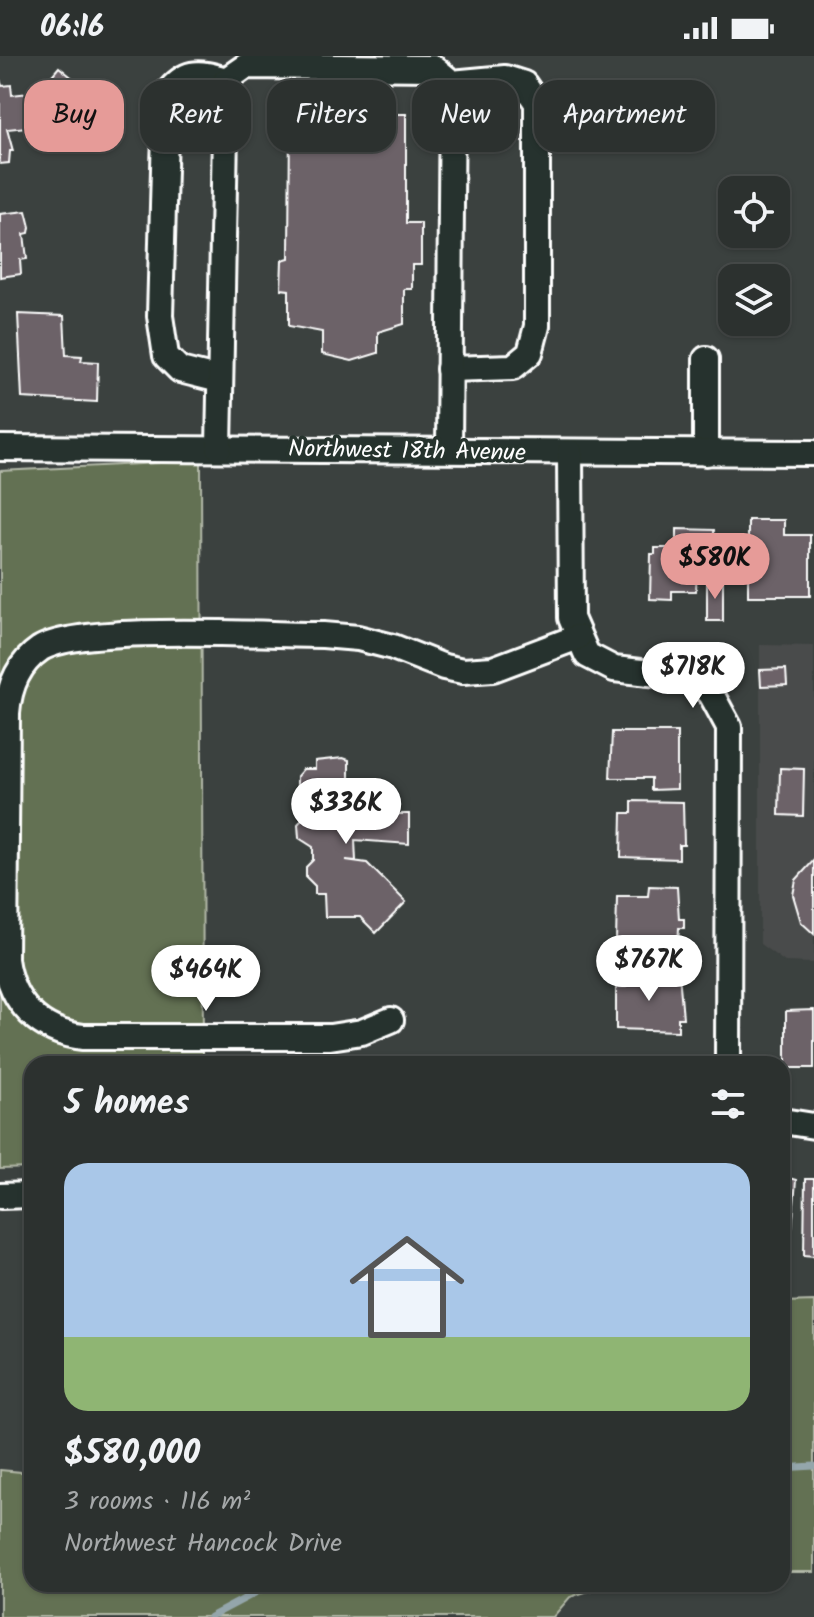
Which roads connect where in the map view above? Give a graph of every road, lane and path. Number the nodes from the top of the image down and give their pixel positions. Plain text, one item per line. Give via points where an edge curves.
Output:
1 (177, 80) edge
2 (226, 80) joint
3 (448, 80) edge
4 (484, 80) edge
5 (511, 80) edge
6 (518, 82) edge
7 (164, 152) edge
8 (225, 152) edge
9 (451, 152) edge
10 (706, 359) dead end
11 (449, 369) junction
12 (220, 380) junction
13 (0, 448) edge
14 (219, 448) junction
15 (449, 449) junction
16 (570, 452) junction
17 (706, 453) junction
18 (814, 453) edge
19 (578, 637) junction
20 (3, 794) edge
21 (391, 1020) dead end
22 (728, 1056) edge
23 (790, 1122) edge
24 (814, 1126) edge
25 (24, 1195) edge
26 (0, 1196) edge

1 - 2 street via 202,73
2 - 3 street via 246,66 434,68
4 - 5 street
6 - 11 street via 537,103 537,326 530,353 513,367
7 - 12 street via 160,316 166,356 180,370
8 - 12 street
9 - 11 street
10 - 17 street
11 - 15 street
12 - 14 street
13 - 14 street, Northwest 18th Avenue
14 - 15 street, Northwest 18th Avenue
15 - 16 street, Northwest 18th Avenue
16 - 17 street, Northwest 18th Avenue
16 - 19 street via 571,618
17 - 18 street, Northwest 18th Avenue
19 - 20 street via 493,669 463,671 358,638 323,635 68,638 30,657 12,684
19 - 22 street via 587,655 614,669 686,677 710,692 729,727
20 - 21 street via 7,975 20,1002 53,1031 83,1037 330,1037
23 - 24 street
25 - 26 street

